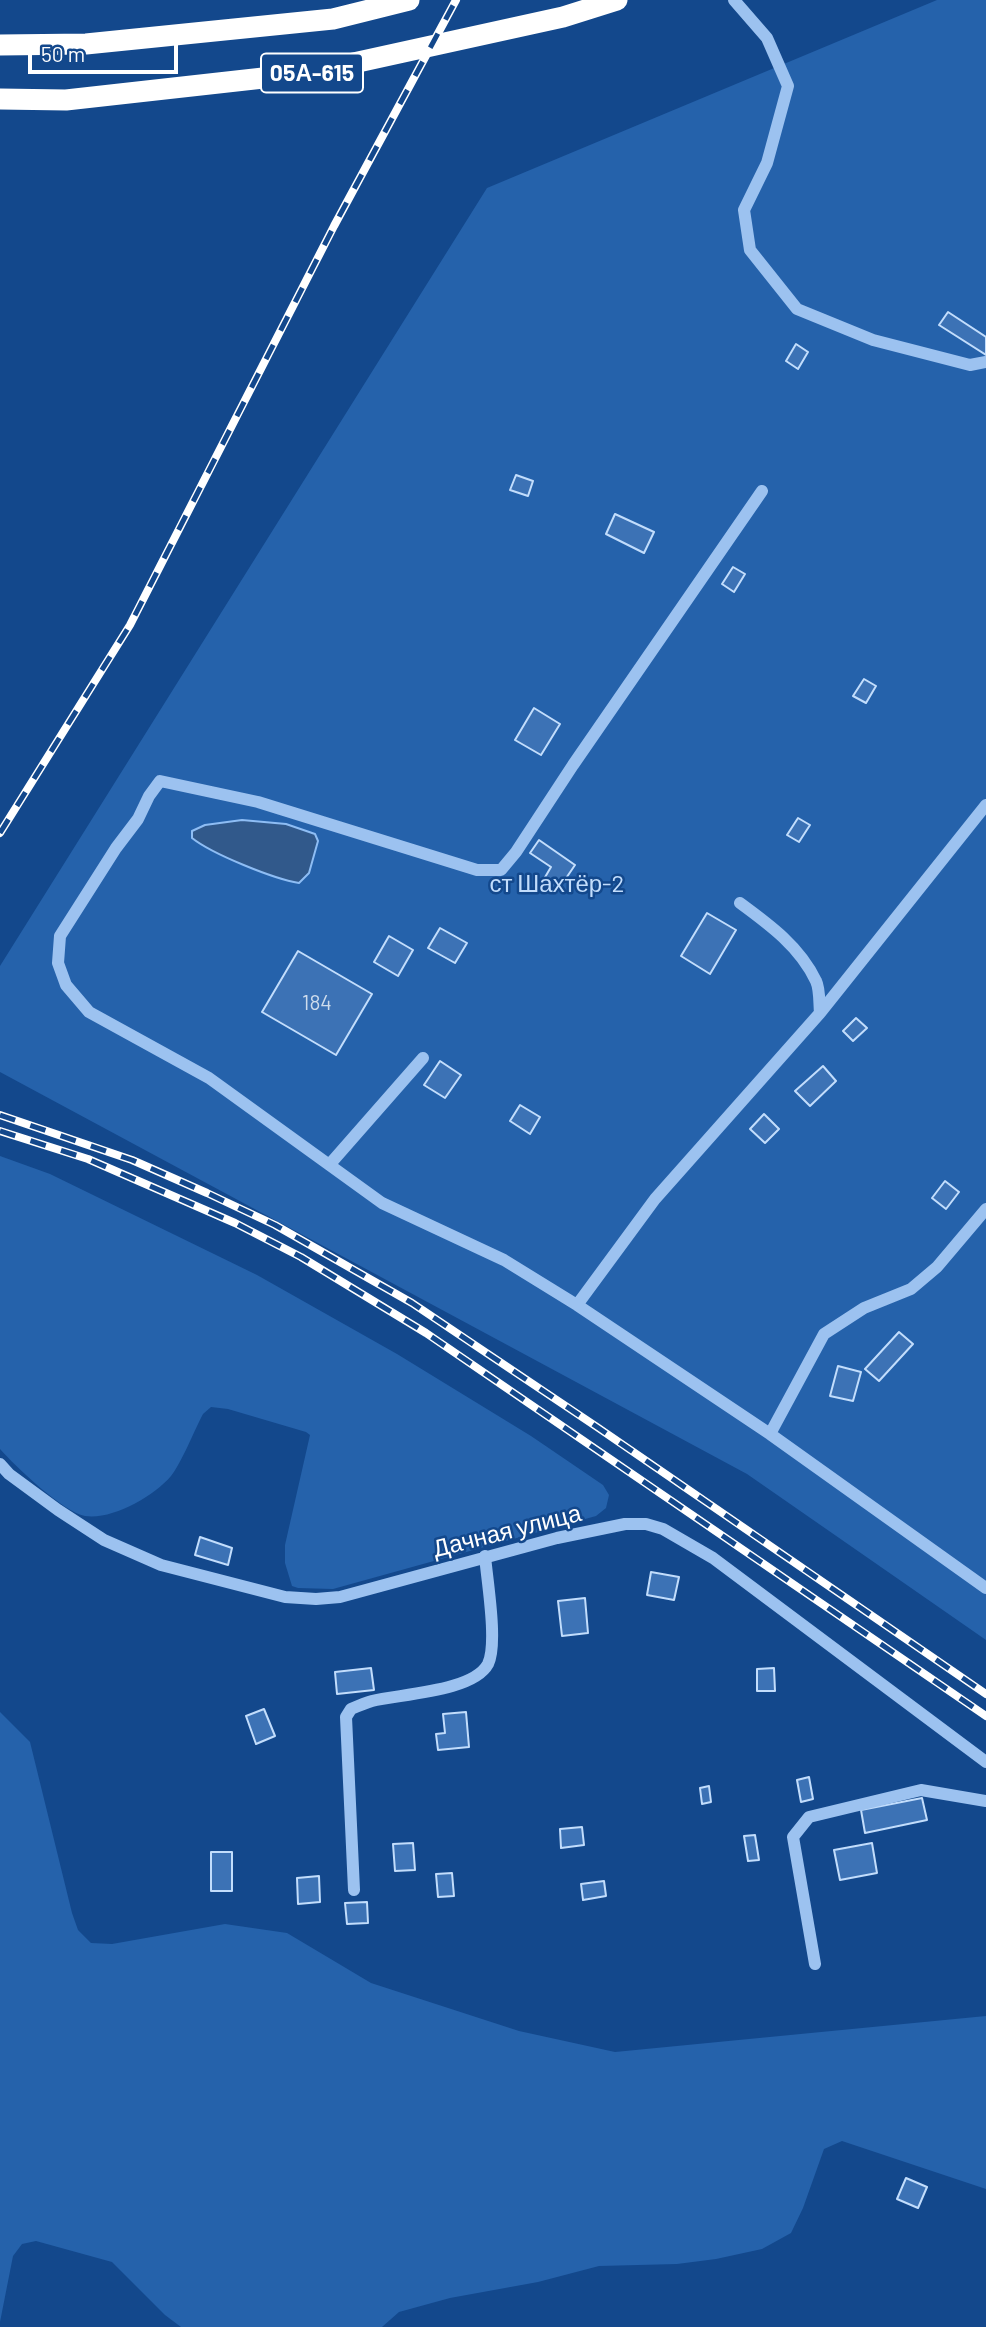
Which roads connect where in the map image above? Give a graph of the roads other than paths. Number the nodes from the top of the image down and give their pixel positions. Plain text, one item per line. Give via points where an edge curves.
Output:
1 (409, 0) edge
2 (617, 0) edge
3 (734, 0) edge
4 (0, 45) edge
5 (0, 99) edge
6 (986, 362) edge
7 (762, 491) dead end
8 (986, 805) edge
9 (740, 904) dead end
10 (820, 1013) junction
11 (423, 1058) dead end
12 (330, 1164) junction
13 (986, 1209) edge
14 (578, 1305) junction
15 (770, 1434) junction
16 (0, 1464) edge
17 (485, 1556) junction
18 (984, 1582) edge
19 (986, 1762) edge
20 (986, 1801) edge
21 (354, 1890) dead end
22 (815, 1964) dead end

1 - 4 highway, 05А-615 via 333,19 86,44
2 - 5 highway, 05А-615 via 563,17 308,74 66,100
3 - 6 street via 767,38 788,86 767,163 744,210 750,250 797,309 873,340 970,365
7 - 12 street via 501,870 477,870 258,802 160,781 149,796 60,936 58,963 66,985 89,1012 209,1078
8 - 10 street
9 - 10 street via 783,934 817,983
10 - 14 street via 655,1199
11 - 12 street
12 - 14 street via 382,1203 504,1260
13 - 15 street via 937,1267 911,1289 864,1308 824,1334
14 - 15 street
15 - 18 street
16 - 17 street, Дачная улица via 103,1540 160,1565 285,1597 340,1597
17 - 19 street, Дачная улица via 625,1524 663,1529 713,1558
17 - 21 street via 492,1640 488,1664 460,1684 372,1701 351,1709 346,1717
20 - 22 street via 921,1790 809,1817 793,1837

